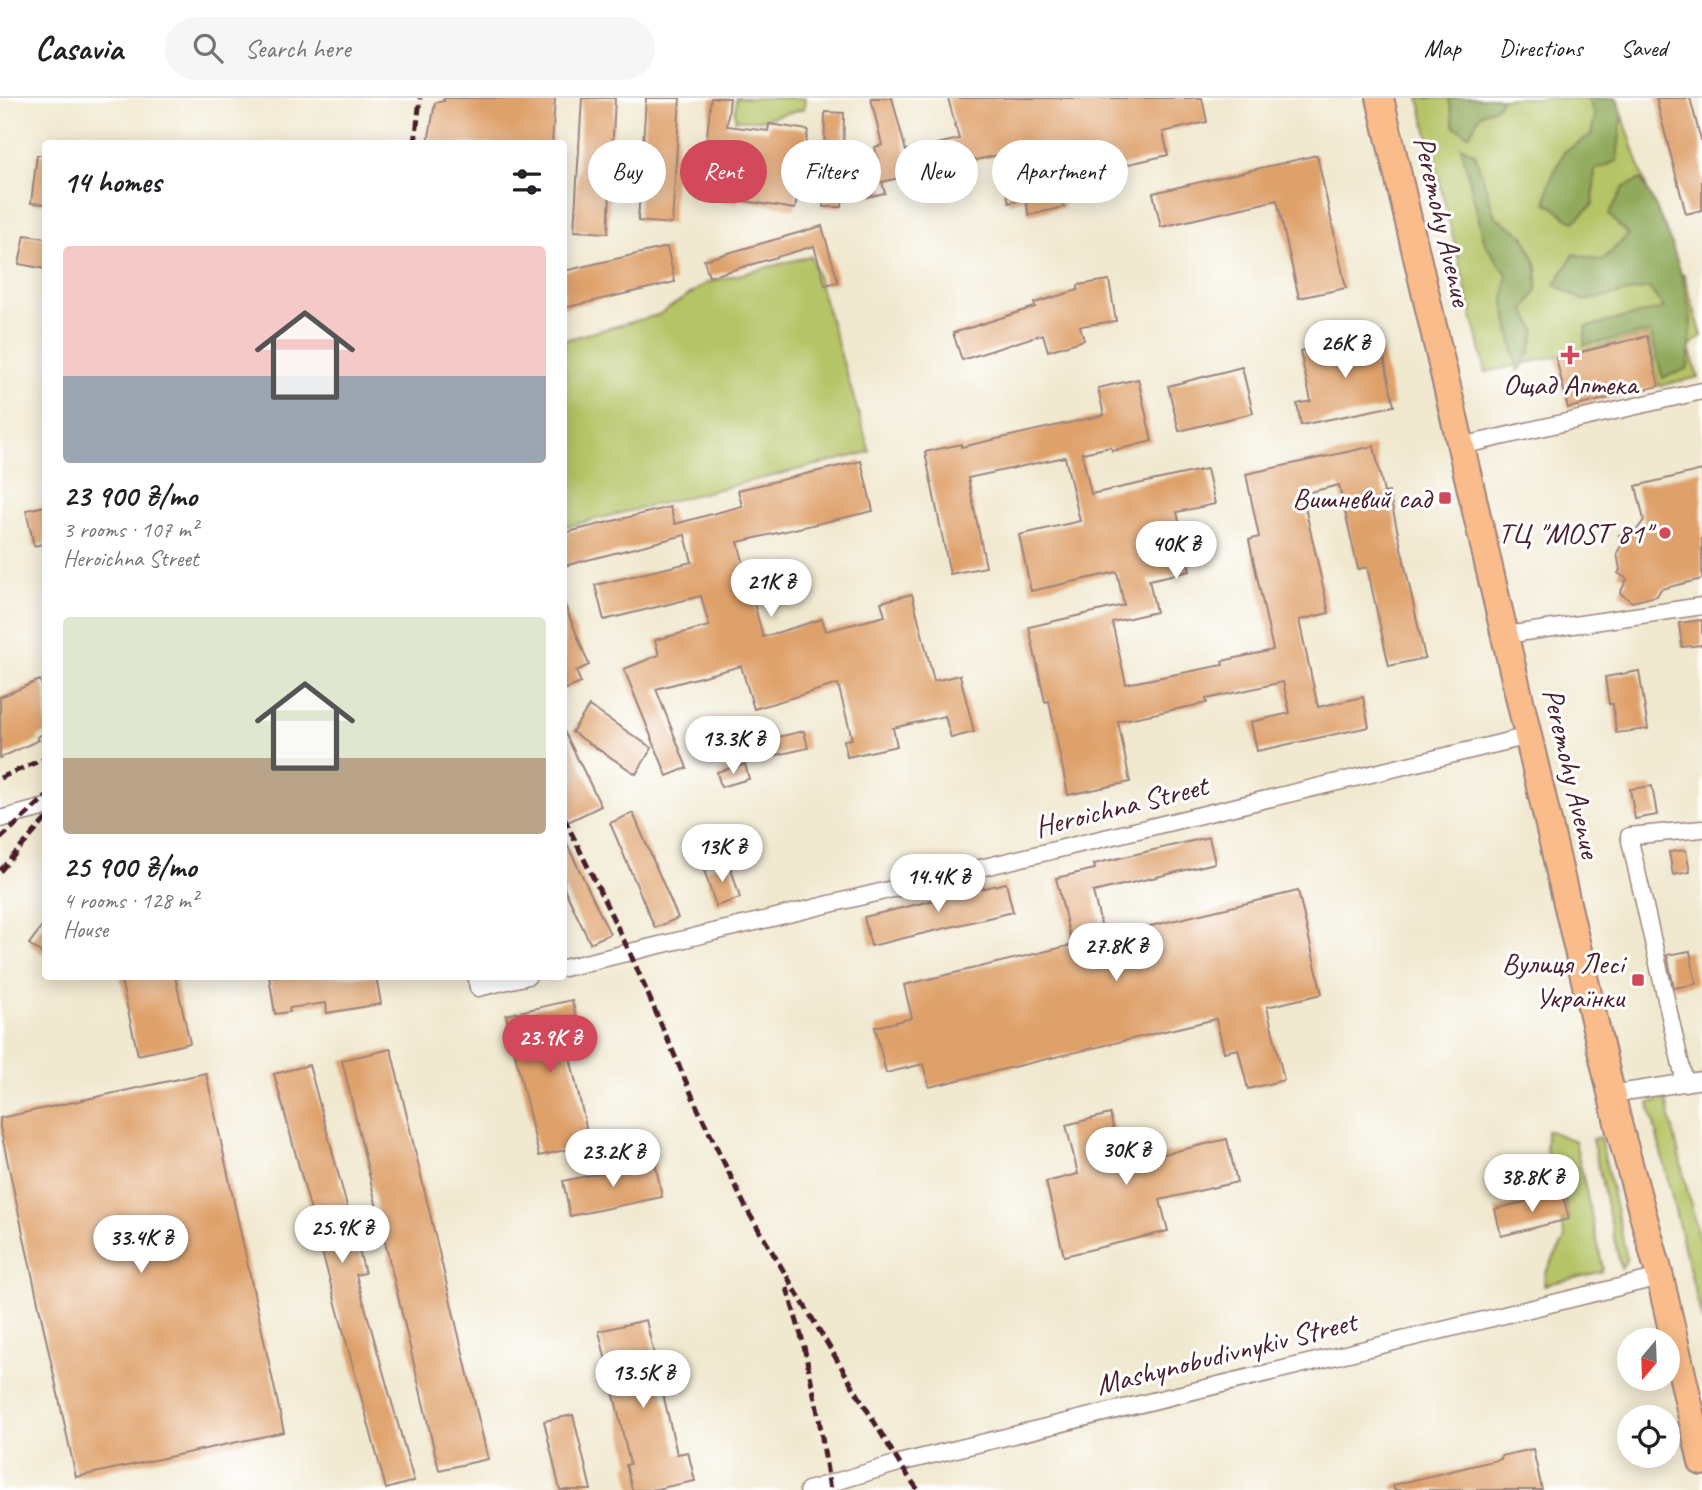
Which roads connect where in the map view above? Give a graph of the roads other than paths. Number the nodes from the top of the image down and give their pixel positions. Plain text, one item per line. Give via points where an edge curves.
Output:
1 (1380, 98) edge
2 (1702, 391) edge
3 (1461, 446) junction
4 (1702, 606) edge
5 (1506, 635) junction
6 (1529, 736) junction
7 (42, 808) edge
8 (0, 818) edge
9 (1702, 829) edge
10 (567, 967) edge
11 (477, 980) edge
12 (511, 980) edge
13 (1702, 1080) edge
14 (1685, 1083) junction
15 (1612, 1094) junction
16 (1660, 1277) junction
17 (1702, 1462) edge
18 (808, 1490) edge

1 - 3 main road, Peremohy Avenue
2 - 3 street
3 - 5 main road, Peremohy Avenue
4 - 5 street
5 - 6 main road, Peremohy Avenue
6 - 10 street, Heroichna Street
6 - 15 main road, Peremohy Avenue
7 - 8 street
9 - 14 street via 1629,835
11 - 12 street via 478,988
13 - 14 street
14 - 15 street
15 - 16 main road, Peremohy Avenue
16 - 17 main road, Peremohy Avenue
16 - 18 street, Mashynobudivnykiv Street via 912,1460

